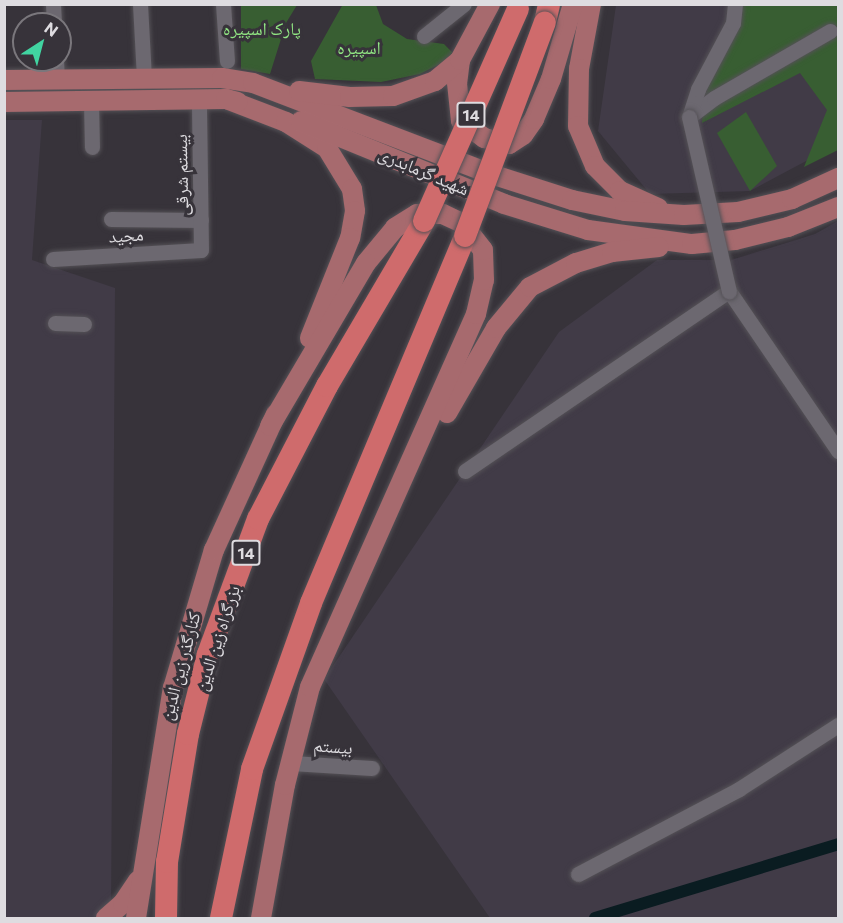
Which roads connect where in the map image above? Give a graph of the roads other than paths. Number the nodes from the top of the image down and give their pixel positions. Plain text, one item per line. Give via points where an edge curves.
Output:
1 (140, 4) edge
2 (223, 4) edge
3 (464, 4) edge
4 (490, 4) edge
5 (573, 4) edge
6 (591, 4) edge
7 (735, 4) edge
8 (519, 7) edge
9 (547, 13) edge
10 (830, 31) dead end
11 (424, 36) dead end
12 (460, 60) junction
13 (227, 61) dead end
14 (46, 72) edge
15 (72, 72) edge
16 (144, 79) junction
17 (4, 80) edge
18 (263, 87) junction
19 (226, 99) junction
20 (199, 100) junction
21 (91, 101) junction
22 (4, 102) edge
23 (689, 117) junction
24 (92, 147) dead end
25 (838, 178) edge
26 (838, 207) edge
27 (684, 215) junction
28 (111, 219) dead end
29 (201, 220) junction
30 (692, 244) junction
31 (201, 250) joint
32 (53, 259) dead end
33 (729, 291) junction
34 (54, 323) dead end
35 (84, 324) dead end
36 (270, 426) junction
37 (838, 451) edge
38 (465, 471) dead end
39 (371, 553) junction
40 (838, 725) edge
41 (291, 763) junction
42 (372, 768) dead end
43 (142, 873) junction
44 (578, 874) dead end
45 (106, 918) edge
46 (136, 918) edge
47 (166, 918) edge
48 (221, 918) edge
49 (261, 918) edge

1 - 16 street
2 - 13 street
3 - 11 street
4 - 12 main road
5 - 12 main road via 551,79 534,119 523,135 509,144 484,138 460,121
6 - 27 main road via 579,69 578,126 595,166 620,191 647,205
7 - 23 street via 733,23 698,89
8 - 47 highway, بزرگراه زین الدین / 14, bridge via 424,221 327,386 258,519 208,654 188,734 167,862
9 - 48 highway, 14, bridge via 465,236 311,603 252,769
10 - 23 street via 714,98
12 - 18 main road via 435,81 393,96 350,97
14 - 17 main road, شهید گرمابدری
15 - 16 main road, شهید گرمابدری
16 - 18 main road, شهید گرمابدری via 222,78
18 - 27 main road, شهید گرمابدری via 494,175 572,200 625,212
19 - 20 main road, شهید گرمابدری
19 - 30 main road, شهید گرمابدری via 280,113 504,204 588,230
19 - 36 main road via 286,122 327,148 352,189 355,211 339,271
20 - 21 main road, شهید گرمابدری
20 - 29 street, بیستم شرقی
21 - 22 main road, شهید گرمابدری
21 - 24 street
23 - 33 street, bridge
25 - 27 main road, شهید گرمابدری via 792,199 738,212
26 - 30 main road, شهید گرمابدری via 746,238
28 - 29 street
29 - 31 street, بیستم شرقی
30 - 39 main road via 612,252 576,263 530,287 496,328 457,393
31 - 32 street, مجید
33 - 37 street
33 - 38 street
34 - 35 street
36 - 39 main road via 366,263 395,228 417,214 443,214 462,223 476,237 483,250 483,280 476,314
36 - 43 main road, کنارگذر زین الدین via 214,550 172,688
39 - 41 main road via 310,687
40 - 44 street via 739,789
41 - 42 street, بیستم
41 - 49 main road
43 - 45 main road via 133,891
43 - 46 main road, کنارگذر زین الدین

